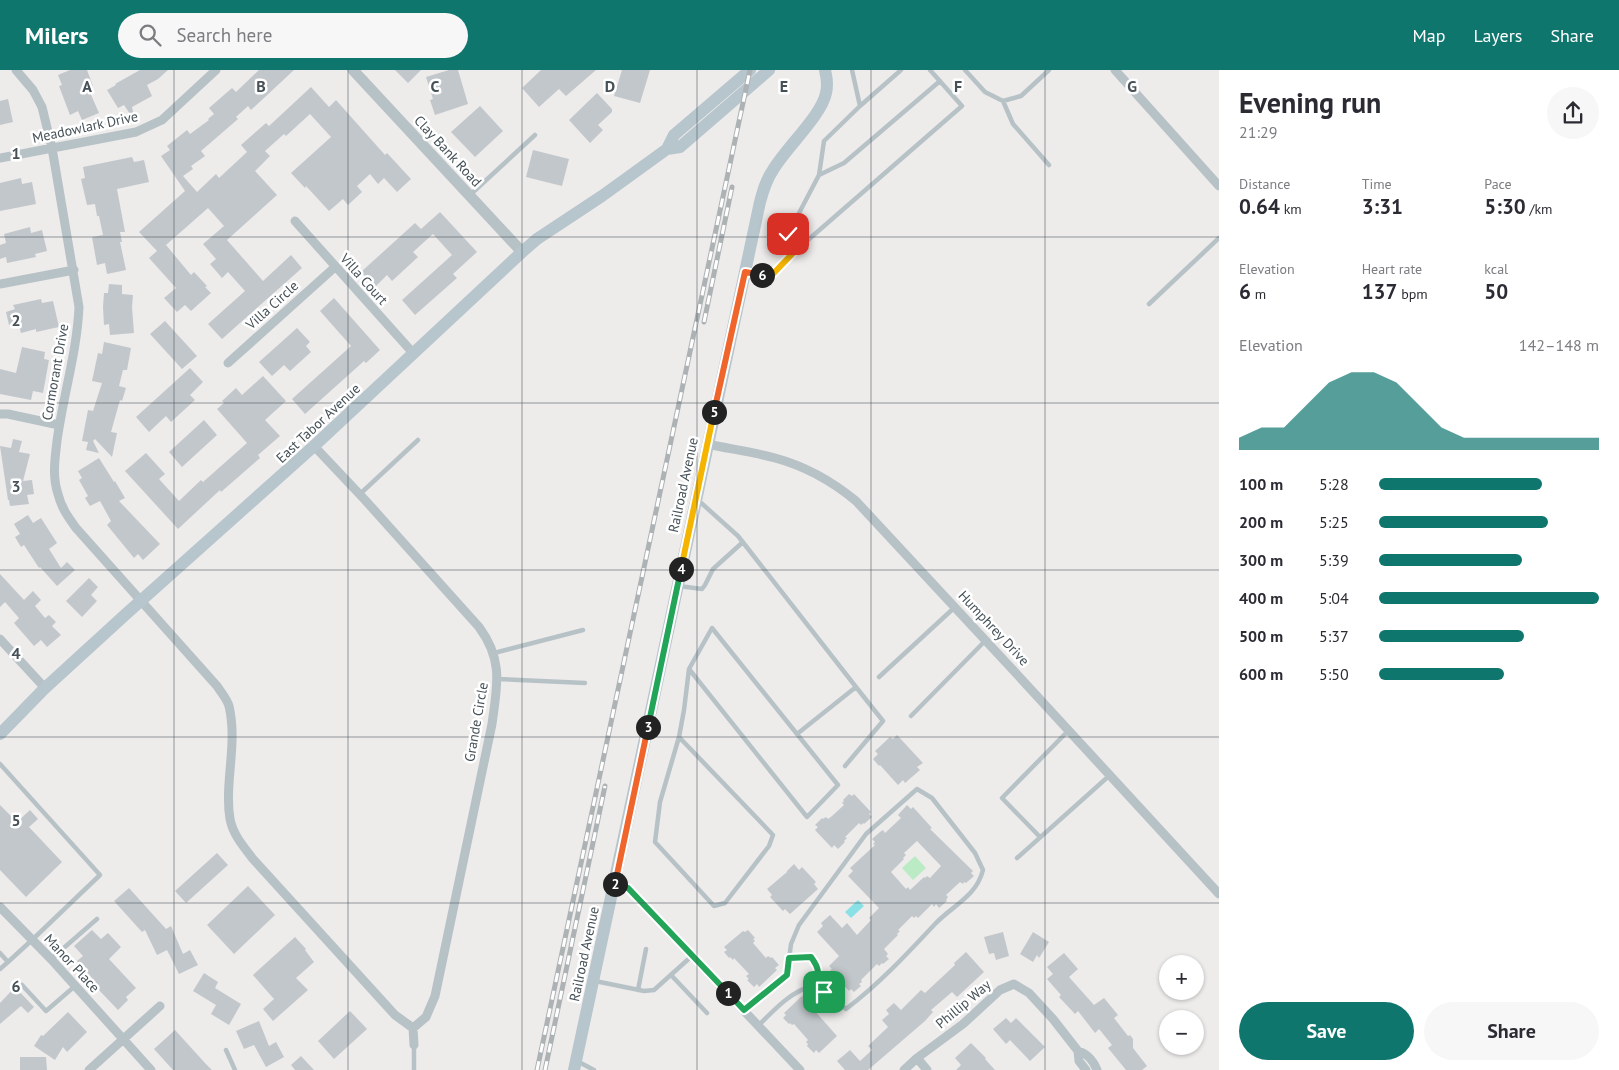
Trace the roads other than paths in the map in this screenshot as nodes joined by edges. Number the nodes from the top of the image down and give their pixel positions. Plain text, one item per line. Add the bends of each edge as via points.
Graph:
1 (16, 70) edge
2 (216, 70) edge
3 (352, 70) edge
4 (750, 70) edge
5 (768, 70) edge
6 (825, 70) edge
7 (852, 70) edge
8 (900, 70) edge
9 (930, 70) edge
10 (965, 70) edge
11 (1049, 70) edge
12 (1115, 70) edge
13 (940, 81) junction
14 (1003, 101) junction
15 (860, 106) junction
16 (535, 134) dead end
17 (52, 148) junction
18 (668, 149) junction
19 (0, 158) edge
20 (1049, 165) dead end
21 (819, 175) junction
22 (1219, 186) edge
23 (469, 195) junction
24 (295, 222) dead end
25 (1219, 238) edge
26 (522, 252) junction
27 (793, 253) junction
28 (335, 266) junction
29 (74, 270) junction
30 (745, 272) junction
31 (0, 284) edge
32 (1149, 304) dead end
33 (413, 353) junction
34 (228, 363) dead end
35 (0, 414) edge
36 (59, 425) junction
37 (418, 440) dead end
38 (707, 444) junction
39 (314, 446) junction
40 (360, 494) junction
41 (696, 498) junction
42 (743, 542) junction
43 (678, 586) junction
44 (142, 600) junction
45 (955, 607) junction
46 (583, 630) dead end
47 (0, 640) edge
48 (986, 640) junction
49 (494, 653) junction
50 (689, 669) junction
51 (880, 677) dead end
52 (498, 679) junction
53 (585, 683) dead end
54 (856, 687) junction
55 (46, 688) junction
56 (911, 716) dead end
57 (1069, 730) junction
58 (0, 734) edge
59 (797, 734) junction
60 (679, 737) junction
61 (0, 764) edge
62 (845, 766) dead end
63 (1110, 775) junction
64 (1040, 837) junction
65 (1017, 858) dead end
66 (614, 886) junction
67 (1219, 894) edge
68 (0, 907) edge
69 (97, 919) dead end
70 (32, 940) junction
71 (646, 949) dead end
72 (0, 953) edge
73 (693, 955) junction
74 (789, 958) junction
75 (50, 959) junction
76 (8, 962) junction
77 (0, 969) edge
78 (671, 975) junction
79 (594, 980) junction
80 (22, 985) dead end
81 (814, 985) junction
82 (75, 986) junction
83 (638, 990) junction
84 (160, 1006) dead end
85 (744, 1010) junction
86 (707, 1014) dead end
87 (758, 1026) junction
88 (413, 1028) junction
89 (124, 1039) junction
90 (414, 1045) joint
91 (226, 1050) dead end
92 (1078, 1052) junction
93 (917, 1058) junction
94 (575, 1065) edge
95 (89, 1070) edge
96 (151, 1070) edge
97 (235, 1070) edge
98 (414, 1070) edge
99 (594, 1070) edge
100 (800, 1070) edge
101 (904, 1070) edge
102 (927, 1070) edge
103 (1086, 1070) edge
104 (1097, 1070) edge

1 - 17 street, Cormorant Drive via 42,107
2 - 17 street, Meadowlark Drive via 167,116 151,126 115,137
3 - 23 street, Clay Bank Road
4 - 18 main road, East Tabor Avenue via 674,135
5 - 18 main road, East Tabor Avenue via 680,147
6 - 30 main road, Railroad Avenue via 828,82 820,107 766,182
7 - 15 lane
8 - 15 lane
9 - 13 lane
10 - 14 lane via 985,92
11 - 14 lane via 1021,96
12 - 22 street
13 - 21 lane via 844,163
13 - 27 lane via 962,106
14 - 20 lane via 1013,124
15 - 21 lane via 824,141
16 - 23 lane
17 - 19 street, Meadowlark Drive
17 - 29 street, Cormorant Drive
18 - 26 main road, East Tabor Avenue
21 - 27 lane via 788,234
23 - 26 street, Clay Bank Road
24 - 28 street, Villa Court
25 - 32 lane
26 - 33 main road, East Tabor Avenue
27 - 30 lane via 770,277
28 - 33 street, Villa Court
28 - 34 street, Villa Circle
29 - 31 street
29 - 36 street, Cormorant Drive via 78,329
30 - 38 main road, Railroad Avenue
33 - 39 main road, East Tabor Avenue
35 - 36 street
36 - 44 street, Cormorant Drive via 54,469 57,494 65,513
37 - 40 lane
38 - 41 main road, Railroad Avenue
38 - 45 street, Humphrey Drive via 776,458 836,485 856,501
39 - 40 street, Grande Circle
39 - 44 main road, East Tabor Avenue
40 - 49 street, Grande Circle via 479,627
41 - 42 lane
41 - 43 main road, Railroad Avenue
42 - 43 lane via 713,569 702,589
42 - 54 lane
43 - 66 main road, Railroad Avenue
44 - 55 main road, East Tabor Avenue
44 - 88 street via 217,686 228,704 232,731 230,820 237,837 253,860 395,1015
45 - 48 street, Humphrey Drive
45 - 51 lane
46 - 49 lane
47 - 55 street
48 - 56 lane
48 - 57 street, Humphrey Drive
49 - 52 street, Grande Circle
50 - 59 lane via 712,628
50 - 59 lane via 807,817 838,785
50 - 60 lane
52 - 53 lane
52 - 88 street, Grande Circle via 492,724 435,996 426,1018
54 - 59 lane
54 - 62 lane via 883,721
55 - 58 main road, East Tabor Avenue
57 - 63 street, Humphrey Drive
57 - 64 lane via 1002,798
60 - 60 lane via 773,835 769,846 725,904 714,906 655,842 660,802
61 - 70 lane via 100,875
63 - 64 lane
63 - 67 street, Humphrey Drive
64 - 65 lane
66 - 73 street via 628,888
66 - 79 main road, Railroad Avenue
68 - 70 street, Manor Place
69 - 75 lane
70 - 75 street, Manor Place
70 - 76 lane
71 - 83 lane
72 - 76 lane
73 - 78 lane
73 - 85 street
74 - 81 lane via 811,957 819,975
74 - 81 lane via 799,925 866,834 917,789 932,798 975,853 983,870 980,880 964,901 937,922 846,1009
74 - 85 lane via 787,975
75 - 82 street, Manor Place
76 - 77 lane
78 - 83 lane via 654,990
78 - 86 lane
79 - 83 lane
79 - 94 main road, Railroad Avenue
80 - 82 lane via 46,1012
81 - 87 lane via 800,989
82 - 89 street, Manor Place
84 - 89 street
85 - 87 street
87 - 100 street
88 - 90 street
89 - 95 street
89 - 96 street, Manor Place
90 - 98 lane
91 - 97 lane
92 - 93 street, Phillip Way via 1029,993 1014,984 1000,990 963,1024
92 - 103 street, Phillip Way via 1079,1061
92 - 104 street, Phillip Way via 1086,1054
93 - 101 street, Phillip Way
93 - 102 street
94 - 99 lane

